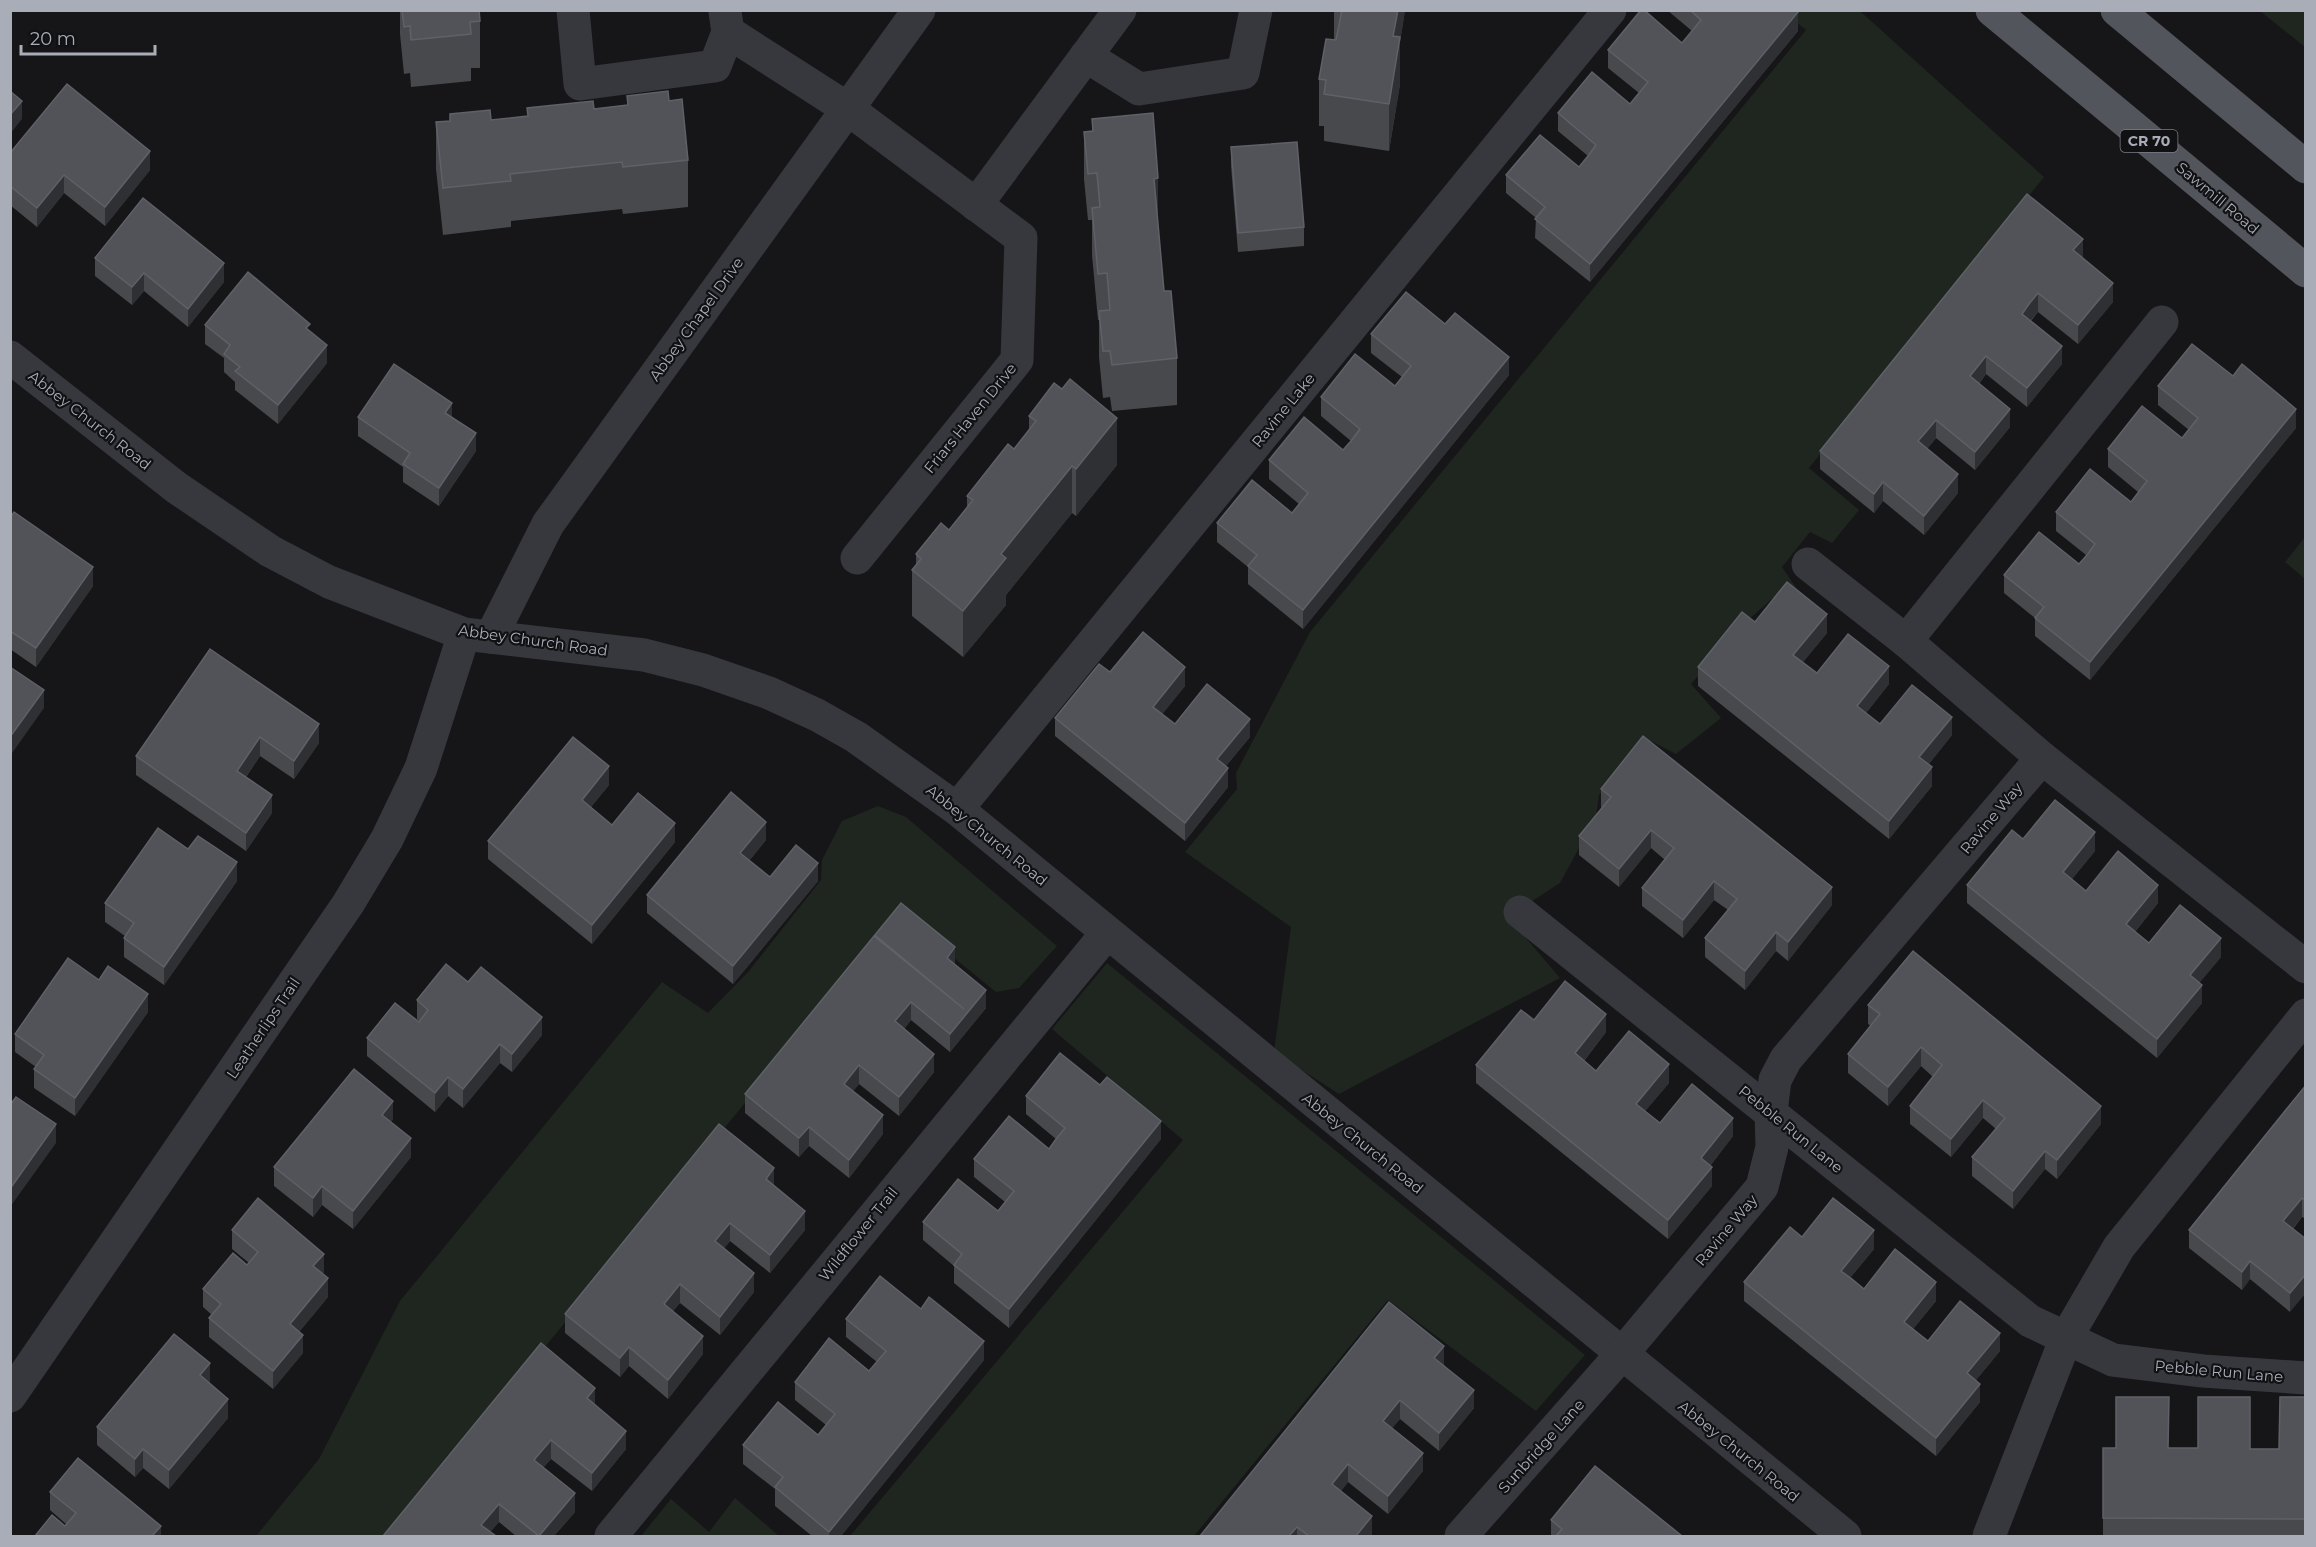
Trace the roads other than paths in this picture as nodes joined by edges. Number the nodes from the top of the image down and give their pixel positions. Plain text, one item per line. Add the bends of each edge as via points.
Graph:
1 (573, 10) edge
2 (919, 10) edge
3 (1120, 10) edge
4 (1256, 10) edge
5 (1610, 10) edge
6 (1992, 10) edge
7 (2117, 10) edge
8 (726, 21) edge
9 (1086, 57) junction
10 (848, 109) junction
11 (2306, 167) edge
12 (976, 205) junction
13 (2306, 271) edge
14 (2162, 322) dead end
15 (12, 363) edge
16 (856, 558) dead end
17 (1808, 564) dead end
18 (477, 636) junction
19 (1906, 641) junction
20 (2042, 758) junction
21 (957, 809) junction
22 (1520, 912) dead end
23 (1107, 933) junction
24 (2306, 967) edge
25 (2306, 1015) edge
26 (1771, 1112) junction
27 (2067, 1338) junction
28 (1621, 1355) junction
29 (2306, 1378) edge
30 (10, 1396) edge
31 (611, 1536) edge
32 (1461, 1536) edge
33 (1845, 1536) edge
34 (1989, 1536) edge

1 - 8 street via 580,84 715,66
2 - 10 street, Abbey Chapel Drive
3 - 9 street
4 - 9 street via 1243,73 1139,89
5 - 21 street, Ravine Lake
6 - 13 main road, Sawmill Road / CR 70
7 - 11 main road
8 - 10 street, Friars Haven Drive
9 - 12 street
10 - 12 street, Friars Haven Drive
10 - 18 street, Abbey Chapel Drive via 548,524
12 - 16 street, Friars Haven Drive via 1021,238 1017,360
14 - 19 street
15 - 18 street, Abbey Church Road via 177,488 270,551 329,582
17 - 19 street
18 - 21 street, Abbey Church Road via 645,655 769,693 856,737
18 - 30 street, Leatherlips Trail via 421,768 348,904
19 - 20 street
20 - 24 street
20 - 26 street, Ravine Way via 1786,1059 1775,1080
21 - 23 street, Abbey Church Road
22 - 26 street, Pebble Run Lane
23 - 28 street, Abbey Church Road
23 - 31 street, Wildflower Trail
25 - 27 street via 2120,1246
26 - 27 street, Pebble Run Lane via 2030,1321
26 - 28 street, Ravine Way via 1772,1147 1762,1187
27 - 29 street, Pebble Run Lane via 2113,1360
27 - 34 street
28 - 32 street, Sunbridge Lane
28 - 33 street, Abbey Church Road

